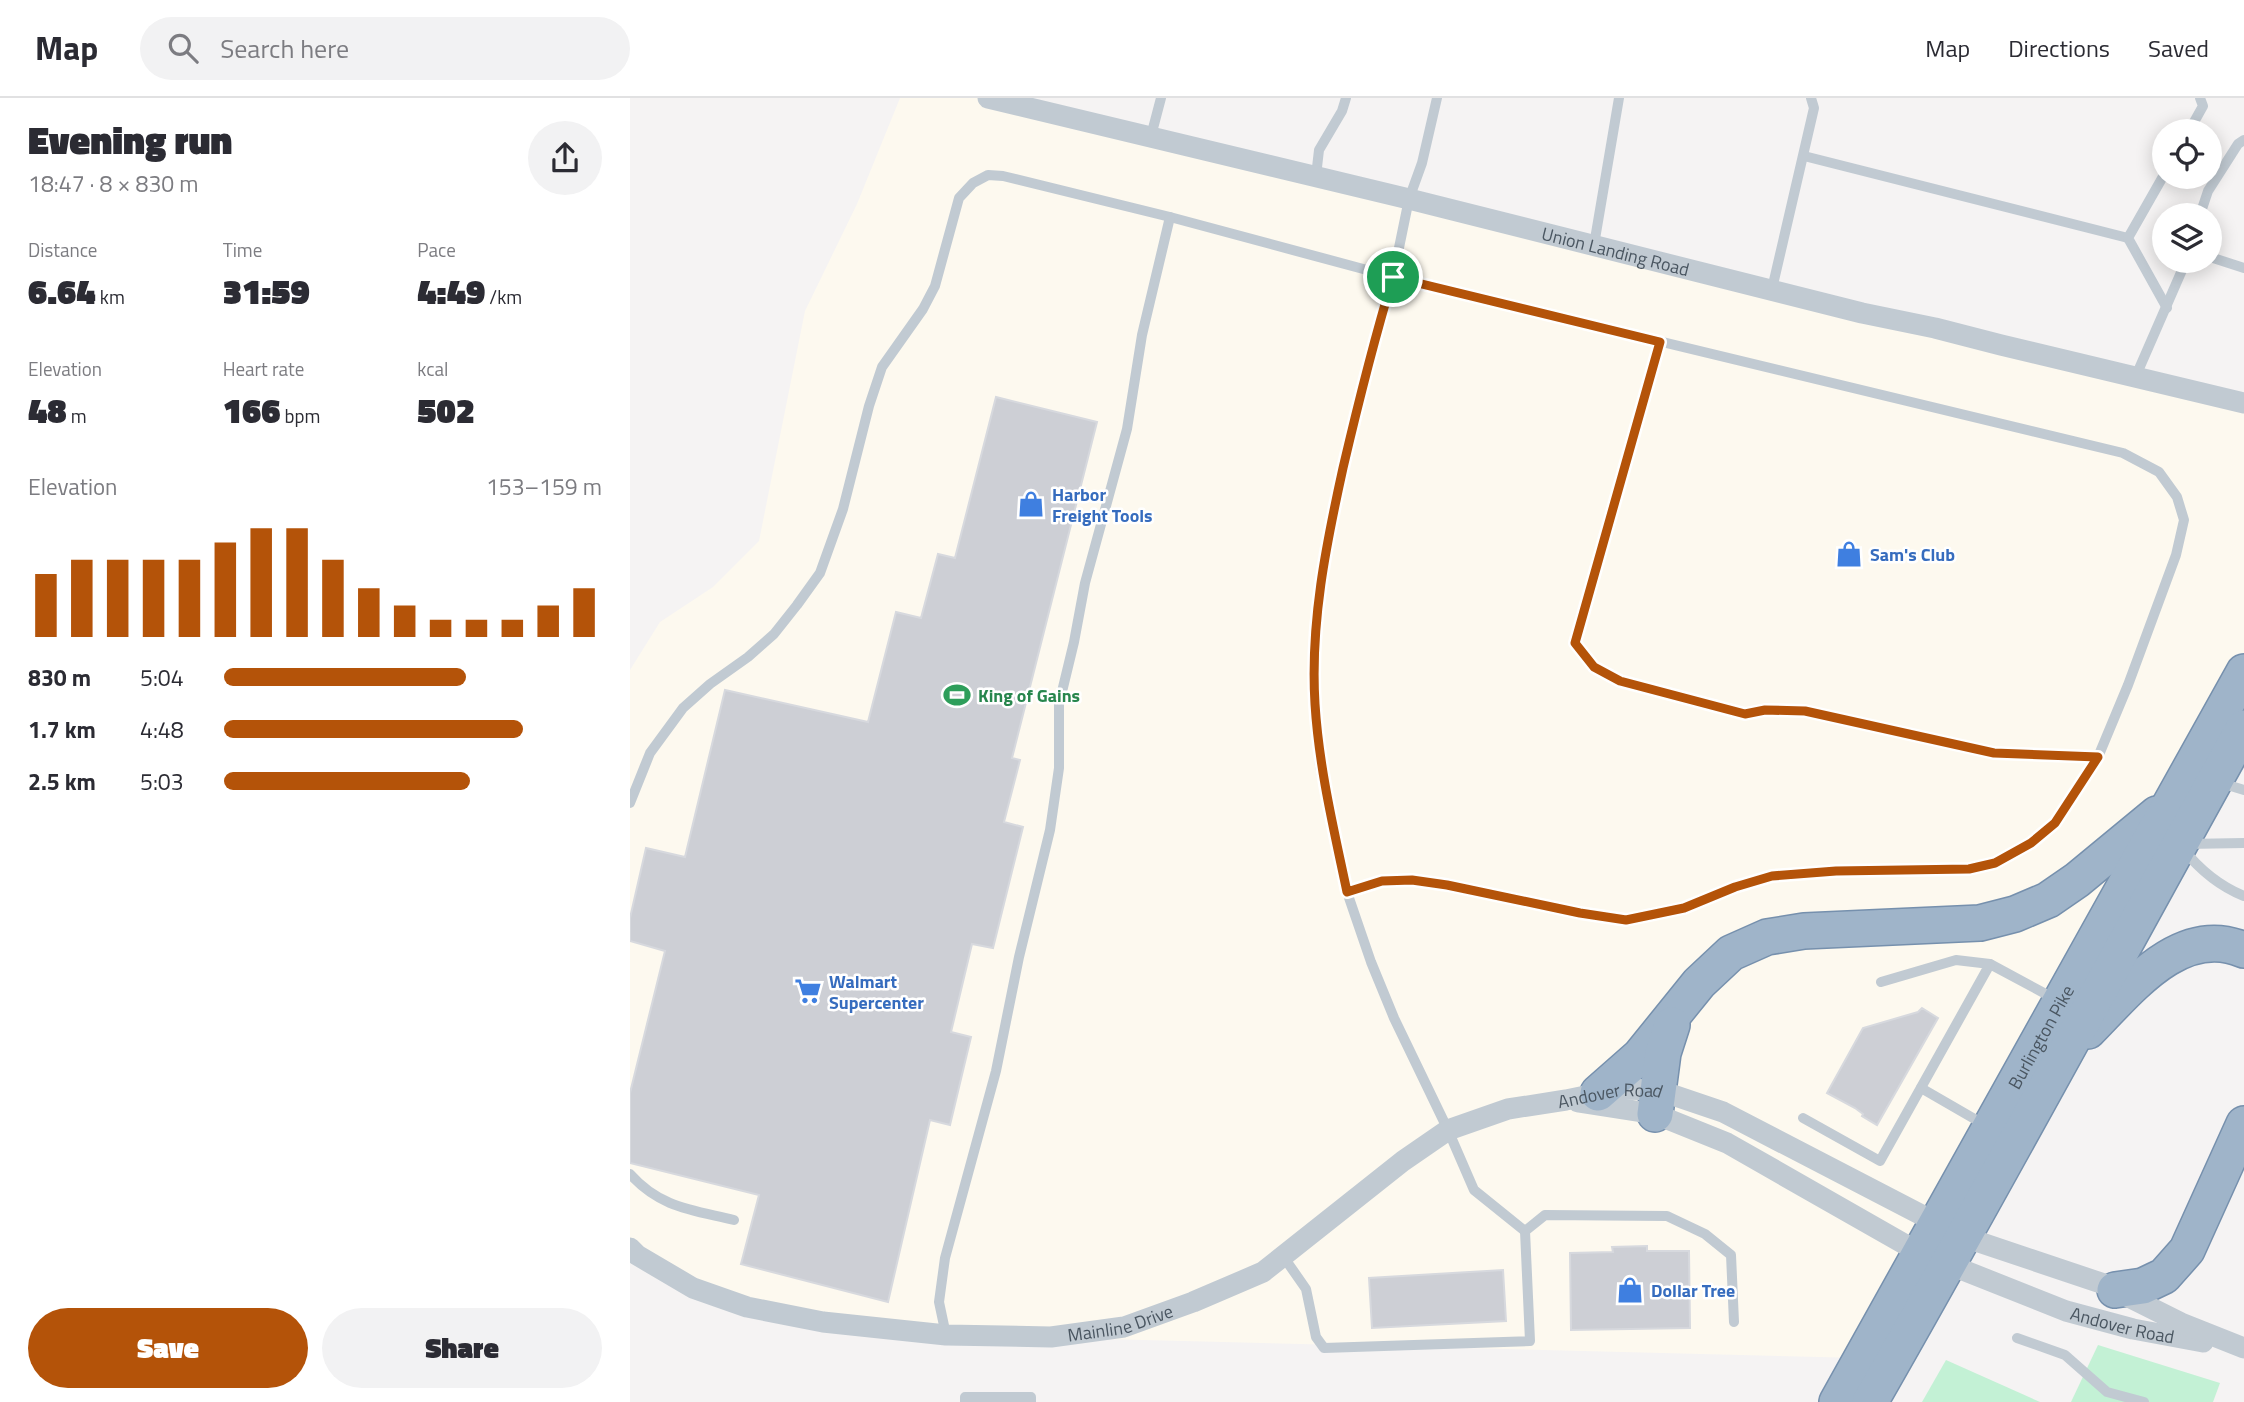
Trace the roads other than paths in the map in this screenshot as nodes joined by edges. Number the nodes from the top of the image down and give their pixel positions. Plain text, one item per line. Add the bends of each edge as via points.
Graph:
1 (988, 98) edge
2 (1161, 98) edge
3 (1346, 98) edge
4 (1437, 98) edge
5 (1619, 98) edge
6 (1811, 98) edge
7 (2200, 98) edge
8 (2196, 119) edge
9 (1151, 136) junction
10 (2244, 140) edge
11 (1804, 156) junction
12 (1316, 176) junction
13 (2156, 189) edge
14 (1409, 199) junction
15 (2204, 203) edge
16 (1170, 217) junction
17 (2128, 238) junction
18 (1594, 245) junction
19 (2222, 261) edge
20 (2244, 268) edge
21 (2181, 273) edge
22 (1393, 277) junction
23 (1772, 289) junction
24 (2167, 308) junction
25 (1660, 342) junction
26 (2135, 377) junction
27 (2244, 403) edge
28 (2244, 672) edge
29 (2244, 728) edge
30 (2098, 757) junction
31 (2229, 785) edge
32 (2172, 802) junction
33 (630, 803) edge
34 (2244, 843) edge
35 (2179, 844) junction
36 (1347, 892) junction
37 (2244, 896) edge
38 (2244, 950) edge
39 (1990, 964) junction
40 (1881, 982) dead end
41 (2060, 1001) junction
42 (1678, 1009) junction
43 (2061, 1058) junction
44 (1921, 1088) junction
45 (1582, 1097) junction
46 (1657, 1102) junction
47 (1803, 1118) dead end
48 (2244, 1125) edge
49 (1990, 1128) junction
50 (1448, 1130) junction
51 (630, 1174) edge
52 (734, 1220) dead end
53 (1525, 1231) junction
54 (1943, 1244) junction
55 (630, 1248) edge
56 (1283, 1256) junction
57 (2115, 1290) junction
58 (1734, 1322) dead end
59 (946, 1335) junction
60 (2017, 1338) dead end
61 (2244, 1349) edge
62 (965, 1402) edge
63 (1031, 1402) edge
64 (1837, 1402) edge
65 (1870, 1402) edge
66 (2144, 1402) edge

1 - 9 street, Union Landing Road
2 - 9 lane
3 - 12 lane via 1319,150
4 - 14 lane
5 - 18 lane
6 - 11 lane via 1814,108
7 - 8 lane via 2203,106
9 - 12 street, Union Landing Road
10 - 15 lane
11 - 17 lane
11 - 23 lane
12 - 14 street, Union Landing Road
13 - 17 lane
14 - 18 street, Union Landing Road
14 - 22 lane
16 - 22 lane
16 - 33 lane via 1003,176 989,175 973,183 959,198 935,286 882,367 843,509 820,573 774,634 683,708 650,753
16 - 59 lane via 1126,429 1059,704 1059,768 1049,830 996,1071 945,1258 939,1302
17 - 24 lane
18 - 23 street, Union Landing Road
19 - 20 lane
21 - 24 lane
22 - 25 lane
22 - 36 lane via 1327,538 1316,636 1320,766
23 - 26 street, Union Landing Road
24 - 26 lane
25 - 30 lane via 2123,453 2160,472 2177,497 2183,520 2176,555
25 - 30 lane via 1575,643 1594,667 1620,681 1745,714 1805,711 1994,753
26 - 27 street, Union Landing Road
28 - 32 highway, Burlington Pike
29 - 31 highway, Burlington Pike
30 - 36 lane via 2055,823 1995,863 1969,869 1772,876 1684,908 1626,920 1412,880 1382,881
31 - 35 highway, Burlington Pike
32 - 41 highway, Burlington Pike
32 - 42 highway via 2077,880 2048,900 2015,914 1980,923 1804,931 1767,937 1731,953
34 - 35 lane
35 - 37 lane via 2220,885
35 - 43 highway, Burlington Pike
36 - 50 lane via 1394,1018
38 - 43 highway via 2215,943 2179,951 2148,971
39 - 40 lane via 1956,960
39 - 41 lane
39 - 44 lane
41 - 49 highway, Burlington Pike
42 - 45 highway via 1640,1056
42 - 46 highway via 1664,1053
43 - 54 highway, Burlington Pike
44 - 47 lane via 1880,1161
44 - 49 lane
45 - 46 street, Andover Road via 1619,1089
45 - 46 street, Andover Road via 1616,1110
45 - 50 street, Mainline Drive via 1508,1109
46 - 54 street, Andover Road via 1727,1143
46 - 54 street, Andover Road via 1723,1112
48 - 57 highway via 2187,1250 2164,1276 2143,1286
49 - 54 highway, Burlington Pike
50 - 53 lane via 1474,1190
50 - 56 street, Mainline Drive
51 - 52 lane via 671,1205
53 - 56 lane via 1530,1341 1324,1348 1316,1337 1306,1289
53 - 58 lane via 1545,1215 1667,1216 1705,1234 1731,1255
54 - 57 street, Andover Road
54 - 61 street, Andover Road via 2066,1311 2133,1329
54 - 64 highway, Burlington Pike
54 - 65 highway, Burlington Pike
55 - 59 street, Mainline Drive via 693,1288 747,1307 823,1322
56 - 59 street, Mainline Drive via 1263,1272 1124,1327 1051,1338
57 - 61 street, Andover Road
60 - 66 lane via 2065,1355 2107,1392
62 - 63 lane via 965,1397 1031,1397

